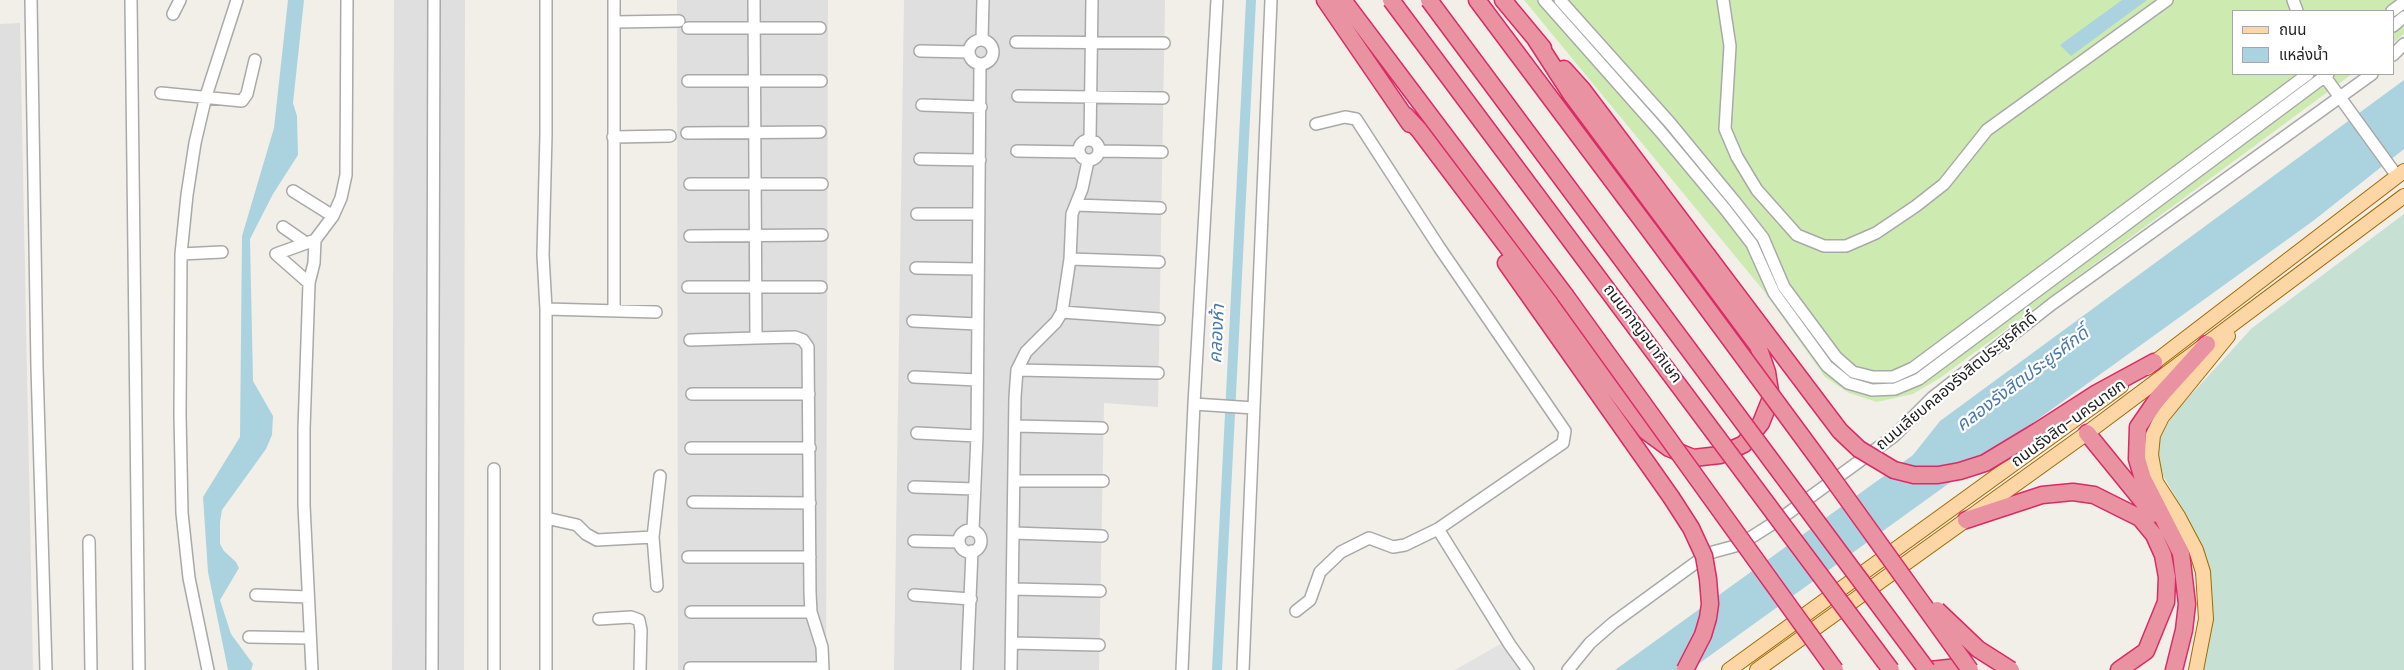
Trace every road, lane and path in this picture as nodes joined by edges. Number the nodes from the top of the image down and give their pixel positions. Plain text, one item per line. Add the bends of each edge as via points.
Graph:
1 (31, 0) edge
2 (131, 0) edge
3 (180, 0) edge
4 (237, 0) edge
5 (347, 0) edge
6 (434, 0) edge
7 (546, 0) edge
8 (614, 0) edge
9 (754, 0) edge
10 (983, 0) edge
11 (1092, 0) edge
12 (1218, 0) edge
13 (1270, 0) edge
14 (1325, 0) edge
15 (1343, 0) edge
16 (1391, 0) edge
17 (1430, 0) edge
18 (1477, 0) edge
19 (1502, 0) edge
20 (1544, 0) edge
21 (1560, 0) edge
22 (1723, 0) edge
23 (2167, 0) edge
24 (2404, 2) edge
25 (2393, 10) edge
26 (173, 14) dead end
27 (2404, 17) edge
28 (614, 22) junction
29 (2394, 25) edge
30 (820, 28) dead end
31 (754, 29) junction
32 (982, 40) junction
33 (1536, 40) junction
34 (1016, 42) dead end
35 (1091, 43) junction
36 (1164, 43) dead end
37 (2404, 44) edge
38 (1601, 45) junction
39 (920, 51) dead end
40 (969, 52) junction
41 (1592, 54) junction
42 (2394, 54) edge
43 (255, 60) dead end
44 (980, 64) junction
45 (2307, 75) edge
46 (2326, 75) edge
47 (2371, 75) edge
48 (688, 81) dead end
49 (754, 81) junction
50 (821, 81) dead end
51 (161, 92) dead end
52 (206, 96) junction
53 (1018, 96) dead end
54 (1091, 97) junction
55 (1163, 98) dead end
56 (2341, 98) junction
57 (922, 105) dead end
58 (981, 106) junction
59 (1405, 115) junction
60 (1316, 124) dead end
61 (754, 132) junction
62 (820, 132) dead end
63 (687, 133) dead end
64 (670, 136) dead end
65 (613, 137) junction
66 (1090, 140) junction
67 (1017, 150) dead end
68 (1100, 151) junction
69 (1079, 152) junction
70 (1162, 152) dead end
71 (920, 159) dead end
72 (980, 160) junction
73 (1088, 161) junction
74 (2397, 171) edge
75 (690, 184) dead end
76 (754, 184) junction
77 (822, 184) dead end
78 (293, 191) dead end
79 (2404, 196) edge
80 (1734, 202) junction
81 (1076, 205) junction
82 (1160, 208) dead end
83 (1725, 209) junction
84 (917, 214) dead end
85 (978, 214) junction
86 (333, 216) junction
87 (283, 227) dead end
88 (822, 235) dead end
89 (690, 236) dead end
90 (754, 236) junction
91 (310, 242) junction
92 (222, 252) dead end
93 (182, 254) junction
94 (1070, 260) junction
95 (1159, 262) dead end
96 (916, 268) dead end
97 (977, 269) junction
98 (309, 283) junction
99 (688, 287) dead end
100 (755, 287) junction
101 (821, 287) dead end
102 (546, 309) junction
103 (614, 310) junction
104 (656, 312) dead end
105 (1062, 312) junction
106 (2246, 315) junction
107 (1159, 319) dead end
108 (913, 321) dead end
109 (977, 324) junction
110 (756, 338) junction
111 (690, 340) dead end
112 (2207, 344) junction
113 (2154, 362) junction
114 (1017, 370) junction
115 (1158, 374) dead end
116 (914, 377) dead end
117 (977, 380) junction
118 (692, 394) dead end
119 (809, 394) junction
120 (1197, 404) junction
121 (1250, 407) junction
122 (1015, 426) junction
123 (1102, 428) dead end
124 (2059, 432) junction
125 (917, 433) dead end
126 (2087, 433) junction
127 (977, 436) junction
128 (691, 448) dead end
129 (810, 448) junction
130 (494, 469) dead end
131 (660, 476) dead end
132 (1014, 480) junction
133 (1103, 481) dead end
134 (914, 487) dead end
135 (975, 489) junction
136 (693, 502) dead end
137 (810, 503) junction
138 (546, 518) junction
139 (1966, 520) junction
140 (1438, 529) junction
141 (973, 530) junction
142 (1013, 534) junction
143 (1102, 536) dead end
144 (653, 537) junction
145 (89, 541) dead end
146 (914, 541) dead end
147 (960, 542) junction
148 (2178, 545) junction
149 (972, 551) junction
150 (1888, 554) junction
151 (688, 557) dead end
152 (810, 557) junction
153 (656, 586) dead end
154 (1013, 589) junction
155 (1100, 591) dead end
156 (256, 595) dead end
157 (914, 595) dead end
158 (308, 597) junction
159 (971, 599) junction
160 (1788, 607) junction
161 (1296, 611) dead end
162 (691, 612) dead end
163 (811, 612) junction
164 (599, 619) dead end
165 (249, 637) dead end
166 (310, 638) junction
167 (1012, 643) junction
168 (1099, 645) dead end
169 (690, 668) dead end
170 (823, 669) edge
171 (46, 670) edge
172 (91, 670) edge
173 (139, 670) edge
174 (208, 670) edge
175 (312, 670) edge
176 (432, 670) edge
177 (494, 670) edge
178 (546, 670) edge
179 (640, 670) edge
180 (967, 670) edge
181 (1011, 670) edge
182 (1182, 670) edge
183 (1243, 670) edge
184 (1528, 670) edge
185 (1568, 670) edge
186 (1685, 670) edge
187 (1729, 670) edge
188 (1756, 670) edge
189 (1824, 670) edge
190 (1835, 670) edge
191 (1891, 670) edge
192 (1928, 670) edge
193 (1966, 670) edge
194 (1970, 670) edge
195 (2011, 670) edge
196 (2119, 670) edge
197 (2174, 670) edge
198 (2196, 670) edge

1 - 171 street
2 - 173 street
3 - 26 street
4 - 52 street
5 - 86 street via 346,175
6 - 176 street
7 - 102 street via 543,255
8 - 28 street
9 - 31 street
10 - 32 street
11 - 35 street
12 - 120 street
13 - 121 street
14 - 59 highway
15 - 160 highway, bridge via 1565,295
16 - 191 highway, ถนนกาญจนาภิเษก, bridge
17 - 192 highway, ถนนกาญจนาภิเษก, bridge
18 - 150 highway, bridge
19 - 33 highway
20 - 41 street
21 - 38 street
22 - 23 street via 1730,46 1725,129 1737,157 1757,190 1797,234 1824,246 1846,246 1876,233 1930,195 1944,184 1987,130
24 - 25 street
27 - 29 street
28 - 31 street
28 - 65 street
30 - 31 street
31 - 49 street
32 - 40 street via 972,44
32 - 44 street via 989,44 993,54 990,60
33 - 59 highway via 1571,94 1758,346 1771,398 1761,423 1744,444 1720,455 1693,458 1669,448 1646,431
33 - 113 highway, bridge via 1582,88 1840,431 1859,449 1894,470 1914,475 1953,472 1985,463 2097,393
34 - 35 street
35 - 36 street
35 - 54 street
37 - 42 street
38 - 41 street
38 - 80 street
39 - 40 street
40 - 44 street via 973,61
41 - 83 street
43 - 52 street via 247,94 242,101
44 - 58 street
45 - 80 street via 1913,368 1893,377 1853,372 1836,357 1784,287 1763,238
46 - 56 street
46 - 83 street via 1919,378 1895,389 1872,390 1848,383 1827,366 1774,293 1752,244
47 - 56 street, ถนนเลียบคลองรังสิตประยูรศักดิ์
48 - 49 street
49 - 50 street
49 - 61 street
51 - 52 street
52 - 93 street via 187,195
53 - 54 street
54 - 55 street
54 - 66 street
56 - 74 street
56 - 185 street, ถนนเลียบคลองรังสิตประยูรศักดิ์ via 2052,304 1933,397 1894,436 1780,519 1739,546 1713,552 1698,561 1613,623 1590,643
57 - 58 street
58 - 72 street
59 - 186 highway, bridge via 1433,160 1691,528 1704,556 1710,604 1702,635
60 - 140 street via 1346,117 1356,119 1565,431 1563,443
61 - 62 street
61 - 63 street
61 - 76 street
64 - 65 street
65 - 103 street
66 - 68 street via 1097,143
66 - 69 street via 1082,143
67 - 69 street
68 - 70 street
68 - 73 street via 1096,158
69 - 73 street
71 - 72 street
72 - 85 street
73 - 81 street
74 - 113 main road, ถนนรังสิต-นครนายก
75 - 76 street
76 - 77 street
76 - 90 street
78 - 86 street
79 - 106 main road, ถนนรังสิต-นครนายก
80 - 83 street
81 - 82 street
81 - 94 street via 1070,222
84 - 85 street
85 - 97 street
86 - 91 street
87 - 91 street
88 - 90 street
89 - 90 street
90 - 100 street
91 - 98 street via 314,263
91 - 98 street via 276,254
92 - 93 street
93 - 174 street via 182,512 189,578
94 - 95 street
94 - 105 street
96 - 97 street
97 - 109 street
98 - 158 street via 304,428
99 - 100 street
100 - 101 street
100 - 110 street
102 - 103 street
102 - 138 street
103 - 104 street
105 - 107 street
105 - 114 street via 1026,352
106 - 112 main road, ถนนรังสิต-นครนายก
106 - 198 main road via 2176,397 2153,435 2151,455 2156,482 2196,550 2203,572 2206,618
108 - 109 street
109 - 117 street
110 - 111 street
110 - 119 street via 795,337 807,343
112 - 126 main road, ถนนรังสิต-นครนายก
112 - 148 highway via 2158,398 2138,427 2136,459
113 - 124 main road, ถนนรังสิต-นครนายก
114 - 115 street
114 - 122 street
116 - 117 street
117 - 127 street
118 - 119 street
119 - 129 street
120 - 121 street
120 - 182 street
121 - 183 street
122 - 123 street
122 - 132 street
124 - 126 main road
124 - 187 main road, ถนนรังสิต-นครนายก
125 - 127 street
126 - 139 main road, ถนนรังสิต-นครนายก
126 - 148 highway
127 - 135 street
128 - 129 street
129 - 137 street
130 - 177 street
131 - 144 street
132 - 133 street
132 - 142 street
134 - 135 street
135 - 141 street
136 - 137 street
137 - 152 street
138 - 144 street via 577,525 597,540
138 - 178 street
139 - 188 main road, ถนนรังสิต-นครนายก
139 - 196 highway via 2042,495 2073,492 2094,495 2140,518 2154,535 2163,555 2167,577 2166,602 2154,636 2142,655
140 - 161 street via 1405,545 1393,547 1369,538 1340,552 1320,572 1310,600
140 - 184 street
141 - 147 street via 962,533
141 - 149 street via 981,542
142 - 143 street
142 - 154 street
144 - 153 street
145 - 172 street
146 - 147 street
147 - 149 street via 962,548
148 - 197 highway via 2187,604
149 - 159 street
150 - 194 highway, bridge
150 - 195 highway, bridge via 1940,614 1978,649
151 - 152 street
152 - 163 street
154 - 155 street
154 - 167 street
156 - 158 street
157 - 159 street
158 - 166 street
159 - 180 street
160 - 189 highway, bridge
160 - 190 highway, bridge
162 - 163 street
163 - 170 street via 822,647
164 - 179 street via 631,617 639,620
165 - 166 street
166 - 175 street
167 - 168 street
167 - 181 street
169 - 170 street
192 - 193 highway via 1958,667

